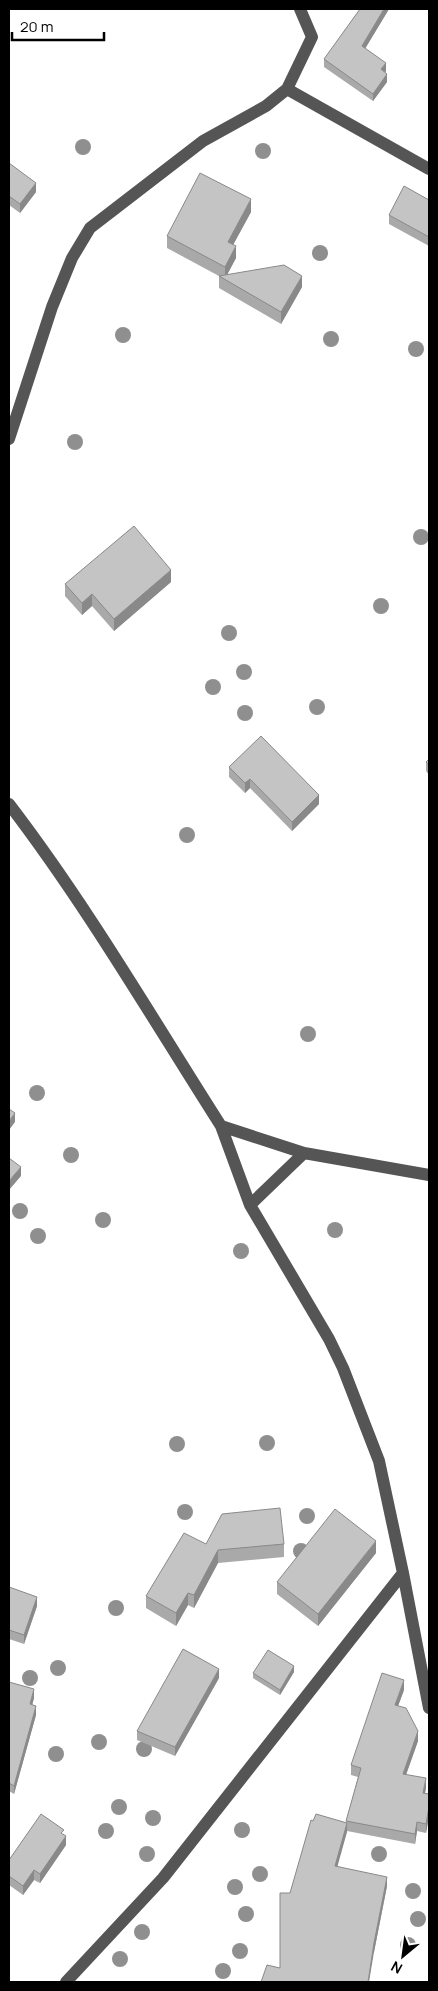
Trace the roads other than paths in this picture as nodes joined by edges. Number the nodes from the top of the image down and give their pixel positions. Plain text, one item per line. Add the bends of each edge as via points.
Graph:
1 (300, 9) edge
2 (287, 90) junction
3 (429, 169) edge
4 (9, 439) edge
5 (9, 804) edge
6 (221, 1126) junction
7 (304, 1153) junction
8 (429, 1175) edge
9 (250, 1204) junction
10 (403, 1572) junction
11 (429, 1708) edge
12 (66, 1982) edge

1 - 2 street via 312,36
2 - 3 street
2 - 4 street via 266,106 203,142 90,228 72,258 52,307
5 - 6 street via 92,924
6 - 7 street
6 - 9 street
7 - 8 street
7 - 9 street
9 - 10 street via 343,1368 379,1461
10 - 11 street
10 - 12 street via 163,1878

